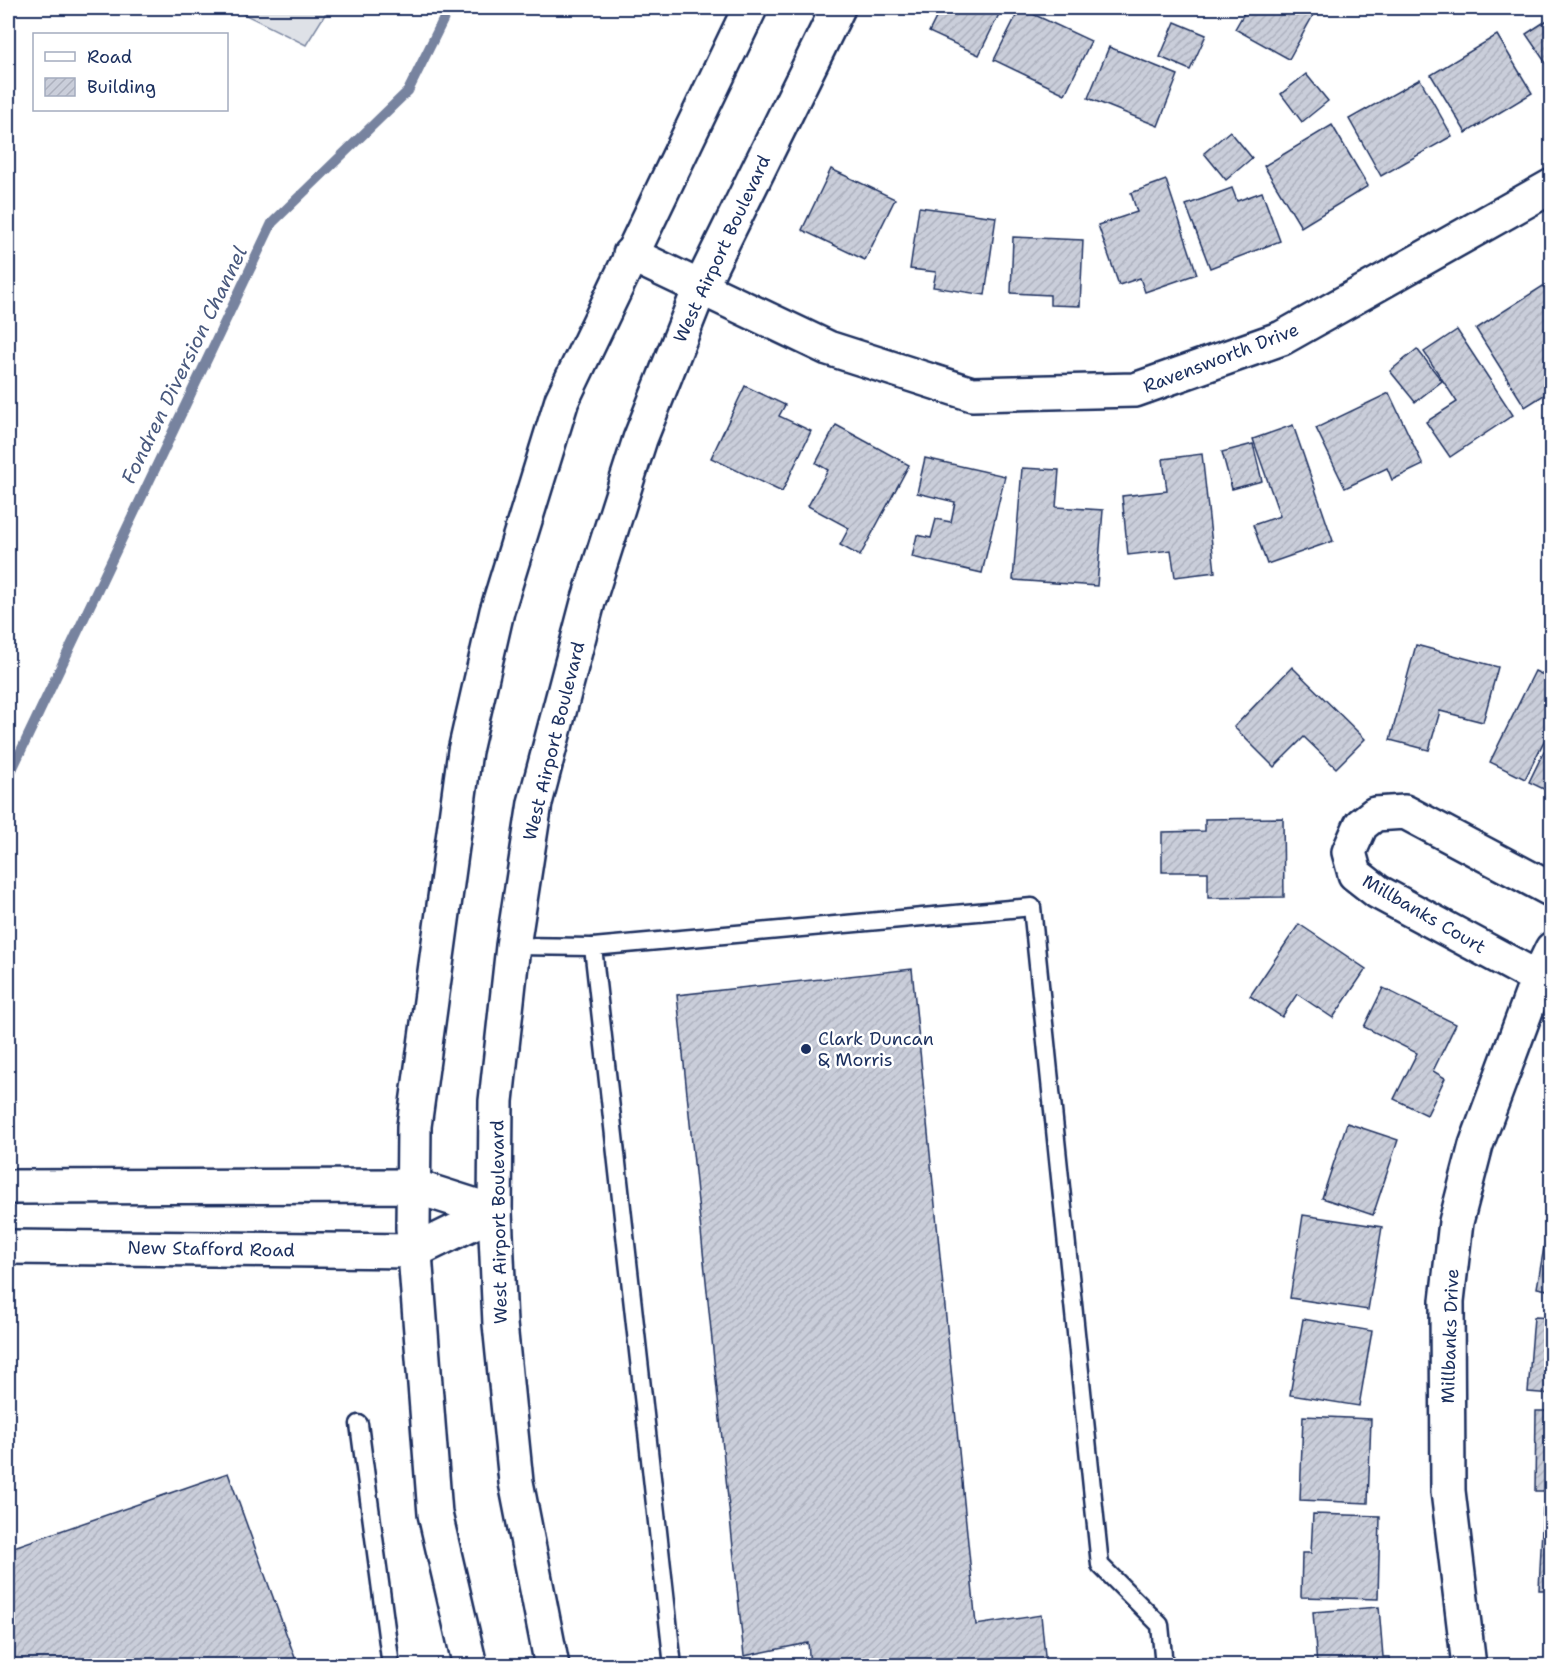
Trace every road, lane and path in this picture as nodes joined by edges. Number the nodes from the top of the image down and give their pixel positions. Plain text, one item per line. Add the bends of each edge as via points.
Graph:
1 (750, 8) edge
2 (838, 8) edge
3 (1551, 186) edge
4 (630, 254) junction
5 (700, 288) junction
6 (1551, 890) edge
7 (513, 946) junction
8 (593, 947) junction
9 (1545, 964) edge
10 (413, 1186) junction
11 (8, 1187) edge
12 (495, 1212) junction
13 (8, 1246) edge
14 (415, 1251) junction
15 (359, 1424) dead end
16 (391, 1665) edge
17 (470, 1665) edge
18 (552, 1665) edge
19 (673, 1665) edge
20 (1164, 1665) edge
21 (1469, 1665) edge

1 - 4 main road
2 - 5 main road, West Airport Boulevard
3 - 5 main road, Ravensworth Drive via 1282,338 1135,390 972,394 828,348
4 - 5 main road, Ravensworth Drive
4 - 10 main road via 562,400 497,611 465,751 446,878 414,1125
5 - 7 main road, West Airport Boulevard via 640,439 588,602 535,803
6 - 9 main road, Millbanks Court via 1405,812 1375,814 1361,825 1349,852 1355,874 1378,892
7 - 8 lane
7 - 12 main road, West Airport Boulevard via 496,1101
8 - 19 lane
8 - 20 lane via 1032,907 1100,1565 1160,1625
9 - 21 main road, Millbanks Drive via 1476,1145 1456,1222 1448,1301 1448,1491
10 - 11 main road
10 - 12 main road
10 - 14 main road
12 - 14 main road
12 - 18 main road, West Airport Boulevard via 500,1324 516,1482
13 - 14 main road, New Stafford Road
14 - 17 main road via 435,1514
15 - 16 lane

